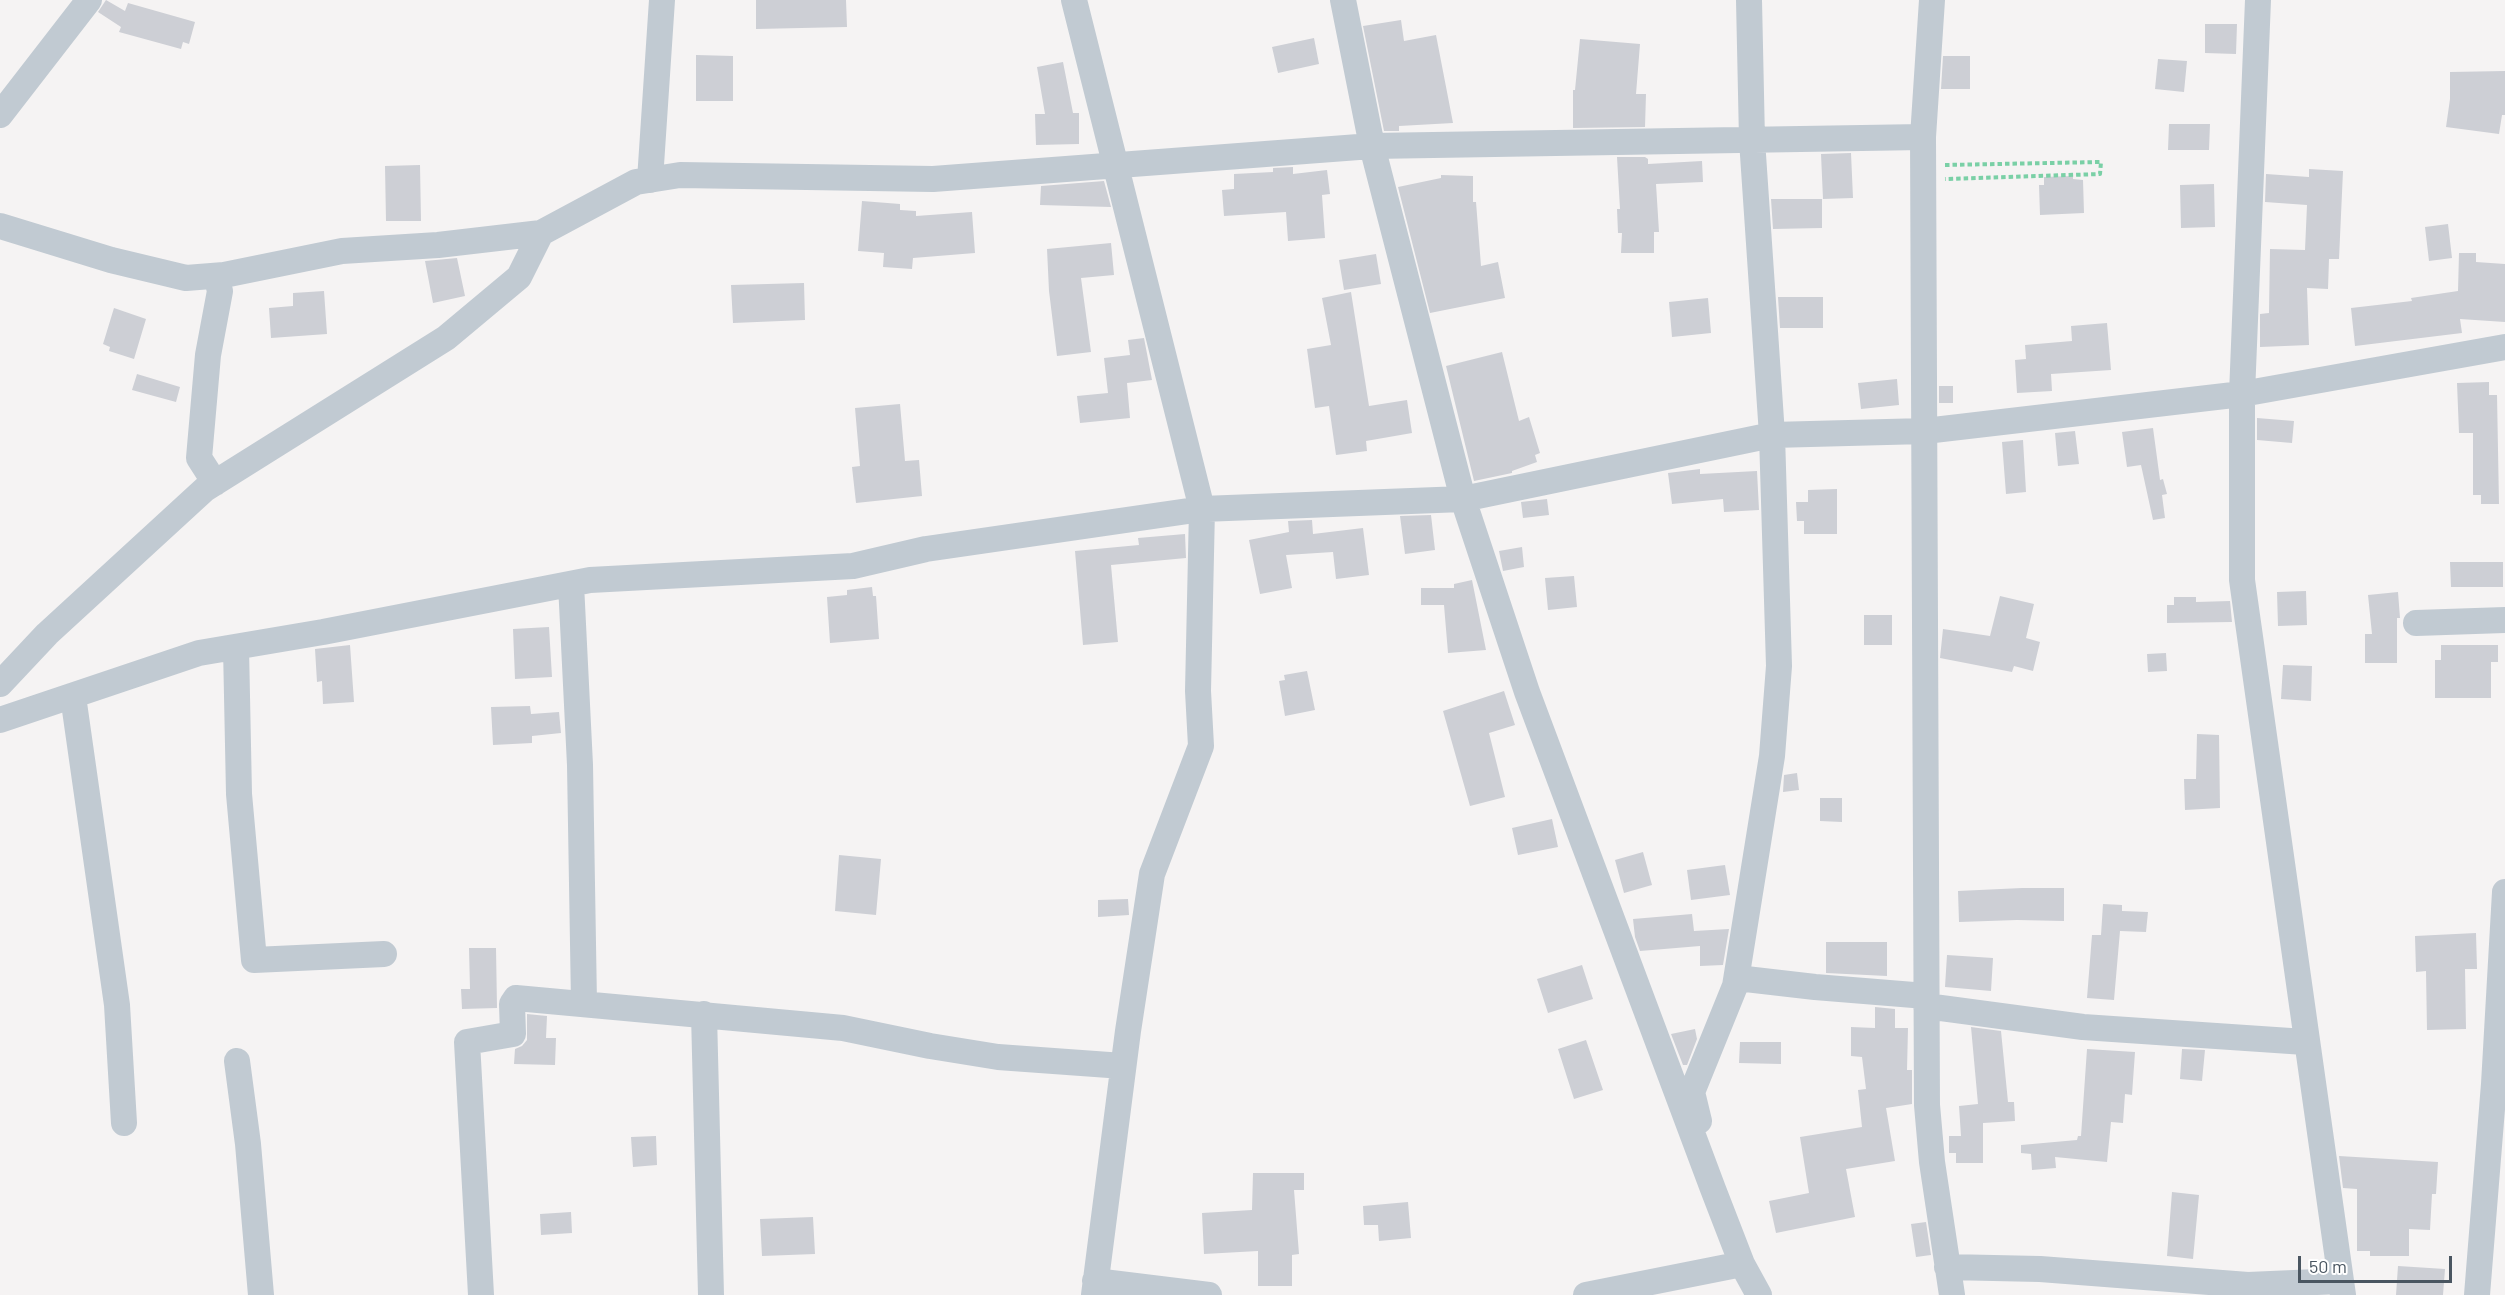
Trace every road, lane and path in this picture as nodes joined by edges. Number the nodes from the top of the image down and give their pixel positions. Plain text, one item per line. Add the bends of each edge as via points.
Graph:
1 (89, 0) edge
2 (662, 0) edge
3 (1074, 0) edge
4 (1343, 0) edge
5 (1749, 0) edge
6 (1932, 0) edge
7 (2258, 0) edge
8 (0, 115) edge
9 (1923, 137) junction
10 (1752, 140) junction
11 (1372, 146) junction
12 (1114, 166) junction
13 (1924, 173) junction
14 (650, 180) junction
15 (0, 226) edge
16 (541, 233) junction
17 (216, 276) junction
18 (2505, 347) edge
19 (2242, 394) junction
20 (1925, 431) junction
21 (1772, 435) junction
22 (215, 483) junction
23 (1462, 499) junction
24 (1202, 509) junction
25 (571, 584) junction
26 (2505, 620) edge
27 (2416, 622) dead end
28 (236, 647) junction
29 (0, 684) edge
30 (73, 696) junction
31 (0, 720) edge
32 (2505, 892) edge
33 (2504, 940) edge
34 (384, 954) dead end
35 (1737, 978) junction
36 (1926, 1001) junction
37 (584, 1003) junction
38 (704, 1014) junction
39 (2305, 1042) junction
40 (237, 1061) dead end
41 (1124, 1066) junction
42 (124, 1123) dead end
43 (1713, 1189) junction
44 (1742, 1264) junction
45 (1947, 1267) junction
46 (1095, 1288) edge
47 (2342, 1288) edge
48 (261, 1295) edge
49 (481, 1295) edge
50 (711, 1295) edge
51 (1209, 1295) edge
52 (1586, 1295) edge
53 (1591, 1295) edge
54 (1759, 1295) edge
55 (1952, 1295) edge
56 (2477, 1295) edge

1 - 8 street
2 - 14 street
3 - 12 street
4 - 11 street
5 - 10 street
6 - 9 street
7 - 19 street
9 - 10 street
9 - 13 street
10 - 11 street
10 - 21 street
11 - 12 street
11 - 23 street
12 - 14 street via 933,179 680,175
12 - 24 street
13 - 13 path via 2101,162 2100,174
13 - 20 street
14 - 16 street via 636,182
15 - 17 street via 186,279
16 - 17 street via 342,251
16 - 22 street via 519,277 446,338
17 - 22 street via 220,291 208,356 199,458
18 - 19 street
19 - 20 street
19 - 39 street via 2242,580
20 - 21 street
20 - 36 street
21 - 23 street
21 - 35 street via 1779,666 1772,756
22 - 29 street via 47,634
23 - 24 street
23 - 43 street via 1527,692
24 - 25 street via 927,549 853,566
24 - 41 street via 1198,692 1201,746 1152,874
25 - 28 street
25 - 37 street via 580,765
26 - 27 street
28 - 30 street via 199,653
28 - 34 street via 239,794 254,960
30 - 31 street
30 - 42 street via 117,1005
32 - 33 street
33 - 56 street
35 - 36 street
35 - 43 street via 1692,1092
36 - 39 street via 2083,1028
36 - 45 street via 1926,1105
37 - 38 street
37 - 49 street via 516,998 512,1004 513,1034 467,1042
38 - 41 street via 843,1028 998,1057
38 - 50 street
39 - 47 street
40 - 48 street
41 - 46 street
43 - 44 street
44 - 53 street
44 - 54 street
45 - 47 street
45 - 55 street
46 - 51 street
52 - 53 street

